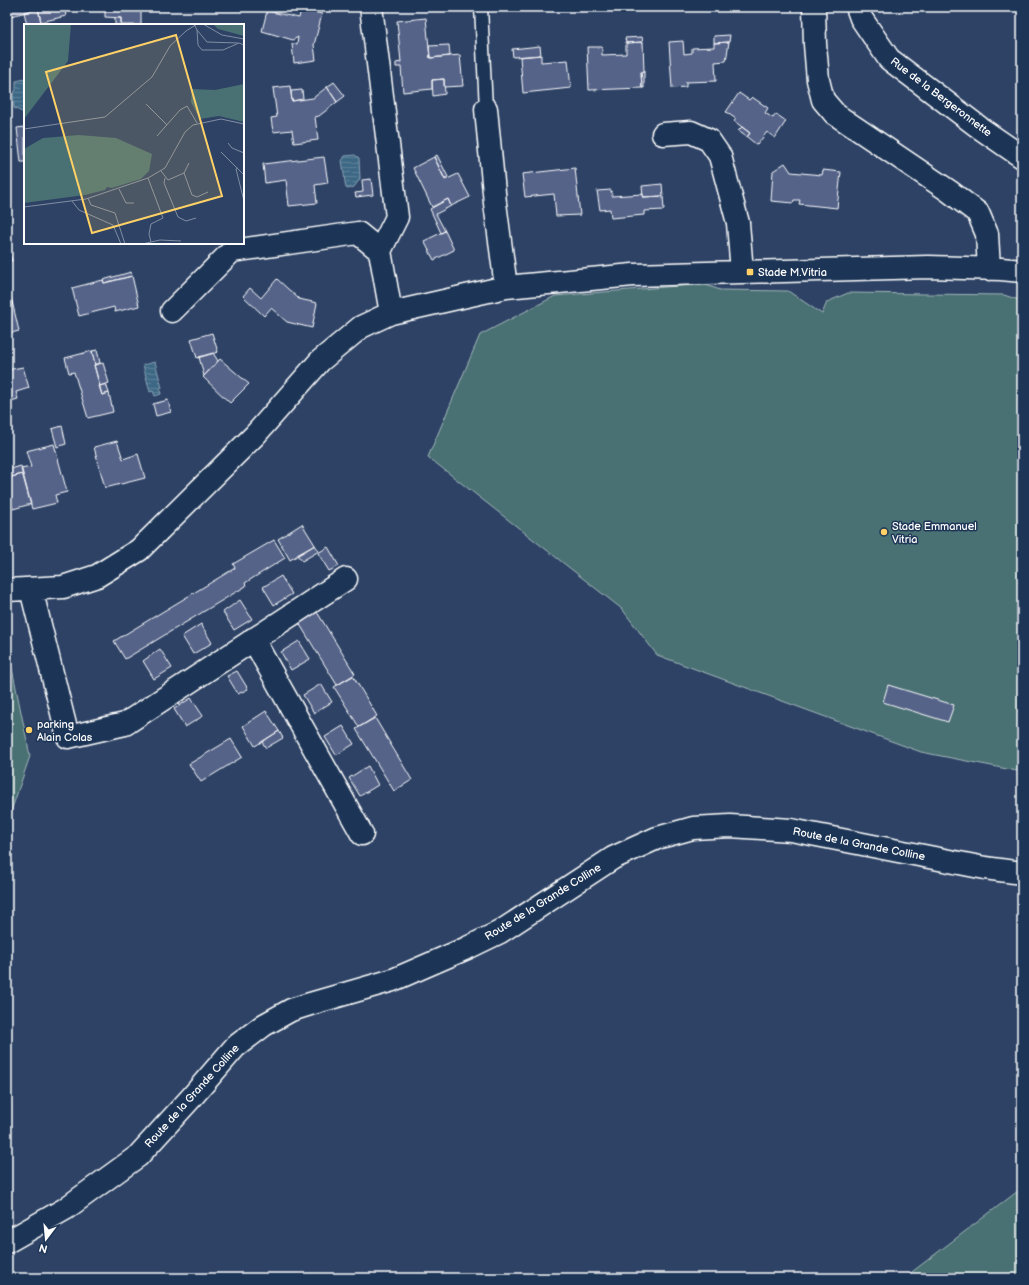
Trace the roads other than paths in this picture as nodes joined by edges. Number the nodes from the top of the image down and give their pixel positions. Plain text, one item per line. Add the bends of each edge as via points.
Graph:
1 (371, 7) edge
2 (482, 7) edge
3 (814, 7) edge
4 (857, 7) edge
5 (486, 109) joint
6 (663, 134) dead end
7 (1022, 157) edge
8 (232, 247) edge
9 (380, 251) junction
10 (989, 269) junction
11 (1022, 271) edge
12 (742, 272) junction
13 (506, 287) junction
14 (172, 311) dead end
15 (391, 313) junction
16 (346, 579) dead end
17 (31, 589) junction
18 (7, 590) edge
19 (253, 639) junction
20 (362, 834) dead end
21 (1022, 873) edge
22 (7, 1242) edge

1 - 9 street via 397,217
2 - 5 lane
3 - 10 street via 814,44 822,100 835,114 978,213 987,234
4 - 7 street, Rue de la Bergeronnette via 889,59
5 - 13 street
6 - 12 street via 691,132 709,140 720,156 738,223
8 - 9 street via 358,233
8 - 14 street
9 - 15 street
10 - 11 street
10 - 12 street via 928,267
12 - 13 street via 633,275
13 - 15 street
15 - 17 street via 361,327 320,361 255,435 139,550 97,576 63,587
16 - 19 street
17 - 18 street
17 - 19 street via 68,737 124,724
19 - 20 street
21 - 22 street, Route de la Grande Colline via 790,830 730,826 693,828 656,838 613,858 500,932 467,948 393,980 292,1010 264,1025 235,1047 138,1156 65,1209

